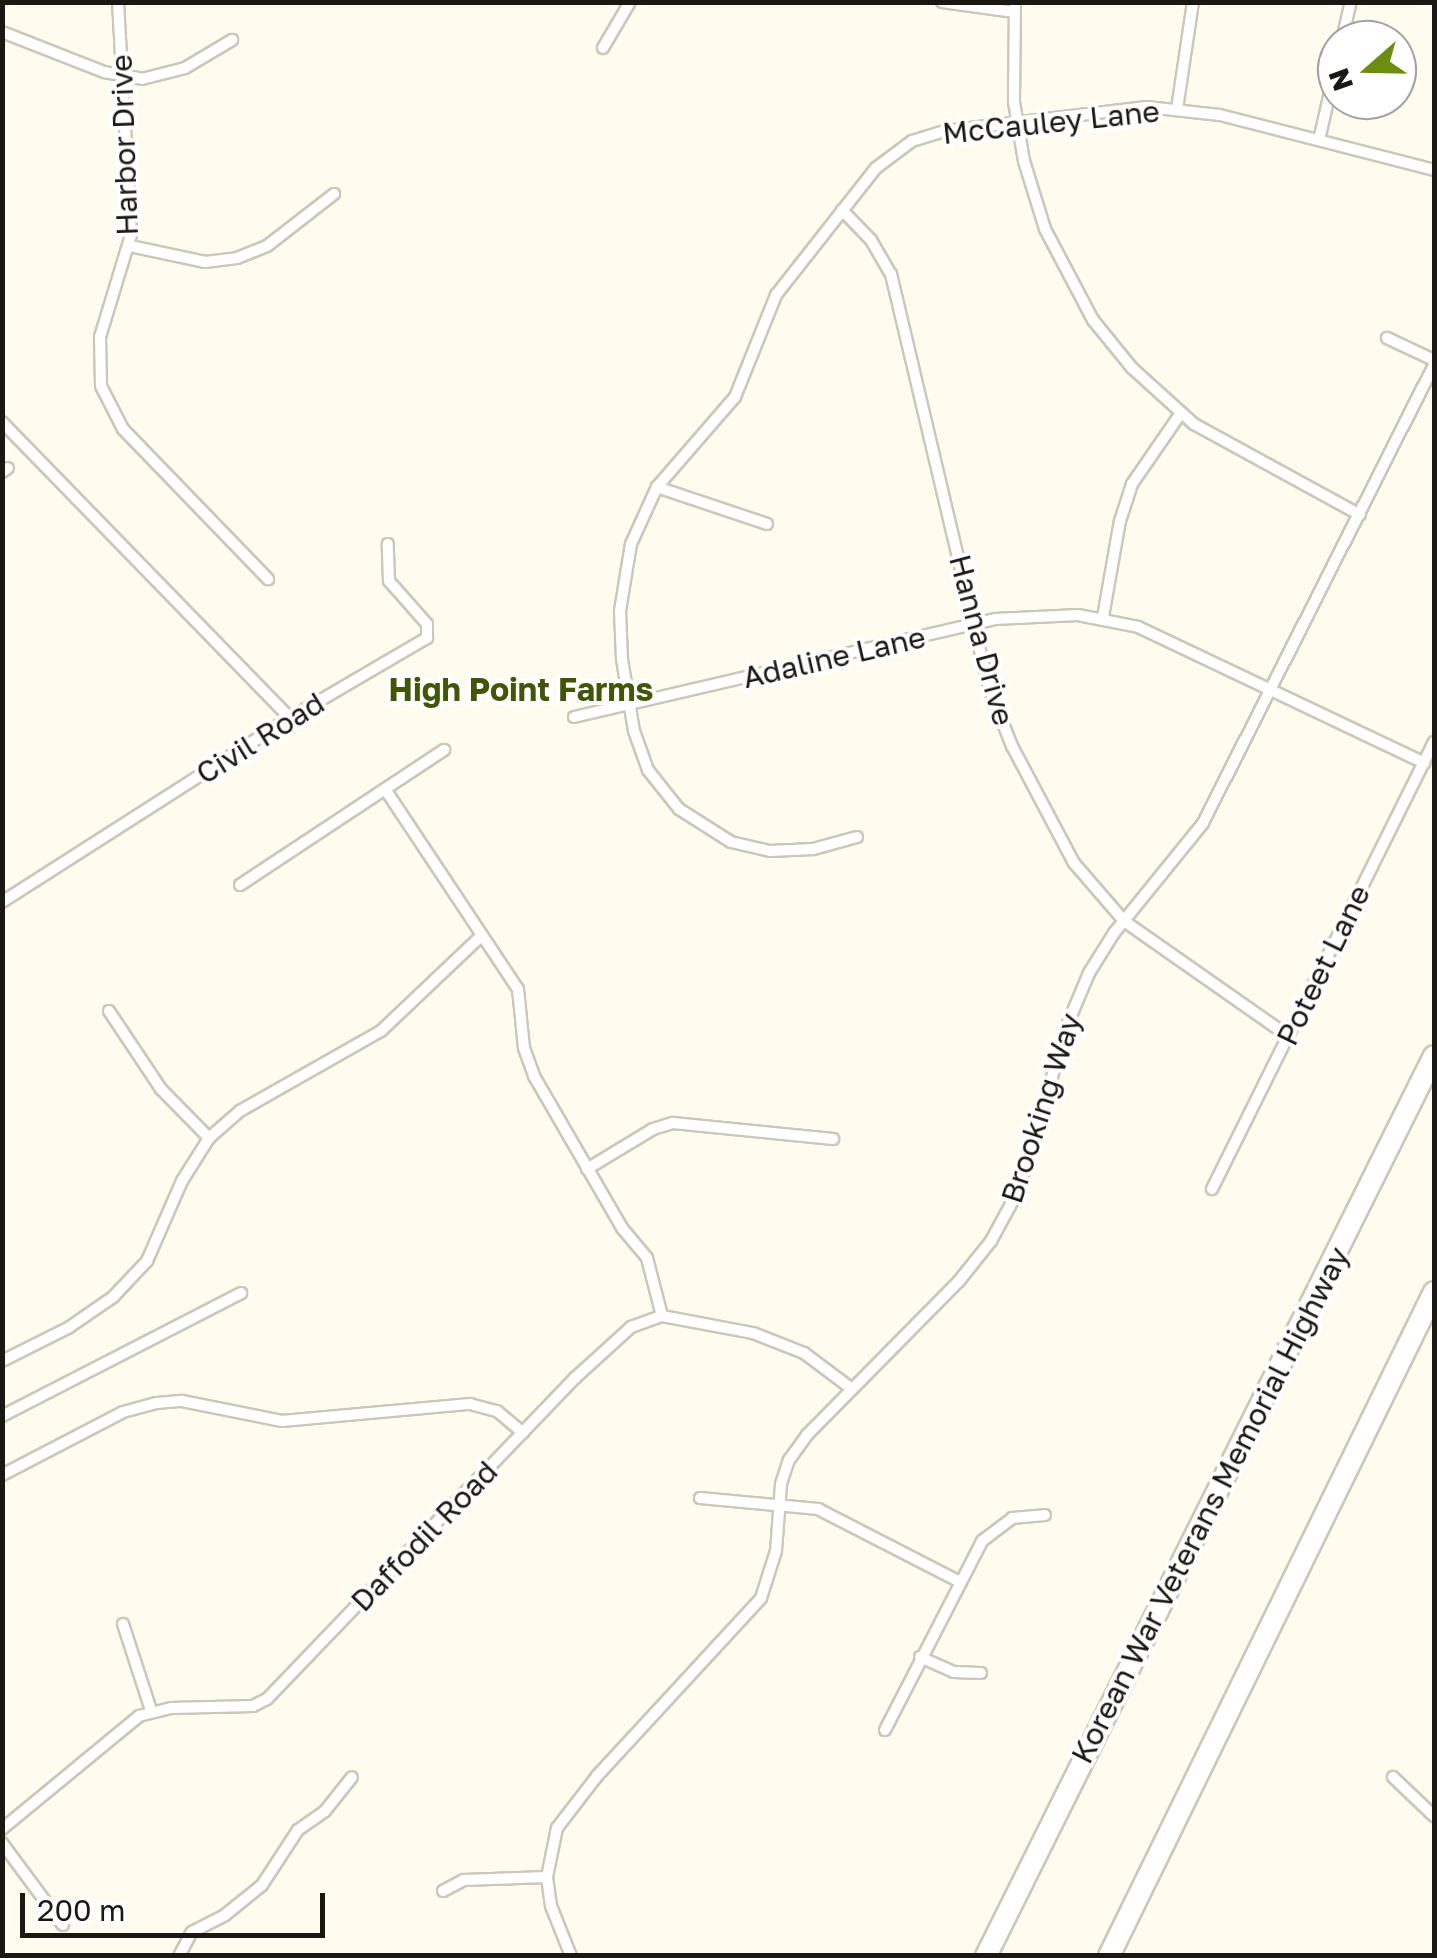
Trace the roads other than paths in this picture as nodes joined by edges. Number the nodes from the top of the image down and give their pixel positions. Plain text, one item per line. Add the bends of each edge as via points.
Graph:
1 (118, 2) edge
2 (630, 2) edge
3 (942, 2) edge
4 (1193, 2) edge
5 (1015, 8) edge
6 (2, 32) edge
7 (232, 40) dead end
8 (603, 48) dead end
9 (122, 76) junction
10 (1178, 108) junction
11 (1016, 120) junction
12 (1324, 120) edge
13 (1319, 140) junction
14 (1434, 170) edge
15 (334, 194) dead end
16 (842, 210) junction
17 (130, 246) junction
18 (1387, 338) dead end
19 (1434, 363) edge
20 (1181, 414) junction
21 (2, 422) edge
22 (657, 487) junction
23 (1360, 515) junction
24 (767, 524) dead end
25 (388, 544) dead end
26 (268, 579) dead end
27 (1102, 617) junction
28 (974, 624) junction
29 (1271, 690) junction
30 (628, 705) junction
31 (574, 717) dead end
32 (290, 718) junction
33 (1434, 742) edge
34 (444, 750) dead end
35 (1424, 763) junction
36 (385, 789) junction
37 (857, 837) dead end
38 (240, 885) dead end
39 (2, 902) edge
40 (1124, 922) junction
41 (482, 935) junction
42 (109, 1010) dead end
43 (1288, 1036) junction
44 (1434, 1056) edge
45 (208, 1138) junction
46 (833, 1138) dead end
47 (587, 1169) junction
48 (1212, 1189) dead end
49 (241, 1292) dead end
50 (1434, 1292) edge
51 (662, 1316) junction
52 (2, 1360) edge
53 (852, 1389) junction
54 (2, 1416) edge
55 (523, 1433) junction
56 (2, 1475) edge
57 (700, 1498) dead end
58 (777, 1504) junction
59 (1045, 1514) dead end
60 (960, 1582) junction
61 (123, 1624) dead end
62 (920, 1657) junction
63 (981, 1673) dead end
64 (151, 1710) junction
65 (885, 1730) dead end
66 (1392, 1777) dead end
67 (352, 1778) dead end
68 (1434, 1816) edge
69 (2, 1830) edge
70 (2, 1842) edge
71 (547, 1877) junction
72 (444, 1891) dead end
73 (63, 1926) dead end
74 (179, 1956) edge
75 (571, 1956) edge
76 (986, 1956) edge
77 (1109, 1956) edge

1 - 9 street, Harbor Drive
2 - 8 street
3 - 5 street
4 - 10 street
5 - 11 street
6 - 9 street
7 - 9 street via 170,74
9 - 17 street, Harbor Drive
10 - 11 street, McCauley Lane
10 - 13 street, McCauley Lane
11 - 16 street, McCauley Lane via 912,141 876,168
11 - 20 street via 1035,203 1076,292 1114,347
12 - 13 street
13 - 14 street, McCauley Lane
15 - 17 street via 267,246 238,258 205,262
16 - 22 street, McCauley Lane via 776,296 735,397
16 - 28 street, Hanna Drive via 871,240 897,293
17 - 26 street, Harbor Drive via 100,337 106,401 123,429
18 - 19 street
19 - 23 street, Brooking Way
20 - 23 street via 1228,447
20 - 27 street via 1132,484
21 - 32 street
22 - 24 street
22 - 30 street, McCauley Lane via 637,526 622,590
23 - 29 street, Brooking Way
25 - 32 street, Civil Road via 389,582 428,624 427,638
27 - 28 street, Adaline Lane via 1037,615
27 - 29 street, Adaline Lane via 1138,627
28 - 30 street, Adaline Lane
28 - 40 street, Hanna Drive via 1012,746 1074,863
29 - 35 street, Adaline Lane
29 - 40 street, Brooking Way via 1203,823
30 - 31 street, Adaline Lane
30 - 37 street, McCauley Lane via 648,770 679,809 713,833 750,848 789,852
32 - 39 street, Civil Road
33 - 35 street, Poteet Lane
34 - 36 street
35 - 43 street, Poteet Lane
36 - 38 street
36 - 41 street
40 - 43 street, Hanna Drive
40 - 53 street, Brooking Way via 1077,997 1008,1212 959,1281
41 - 45 street via 380,1031 240,1111
41 - 47 street via 518,989 534,1076
42 - 45 street via 161,1089
43 - 48 street, Poteet Lane
44 - 76 highway, Korean War Veterans Memorial Highway
45 - 52 street via 146,1261 114,1298
46 - 47 street via 673,1123 653,1128
47 - 51 street via 647,1258
49 - 54 street
50 - 77 highway
51 - 53 street via 754,1333 804,1353
51 - 55 street, Daffodil Road via 616,1336
53 - 58 street, Brooking Way via 789,1460
55 - 56 street via 497,1411 470,1404 282,1421 170,1402 123,1412
55 - 64 street, Daffodil Road via 267,1699 252,1706
57 - 58 street
58 - 60 street via 838,1516
58 - 71 street, Brooking Way via 776,1552 761,1598 563,1817
59 - 60 street via 1012,1518 993,1529
60 - 62 street
61 - 64 street
62 - 63 street via 954,1672
62 - 65 street
64 - 69 street
66 - 68 street
67 - 74 street via 325,1811 298,1830 262,1885 192,1932
70 - 73 street
71 - 72 street via 464,1880
71 - 75 street, Brooking Way

